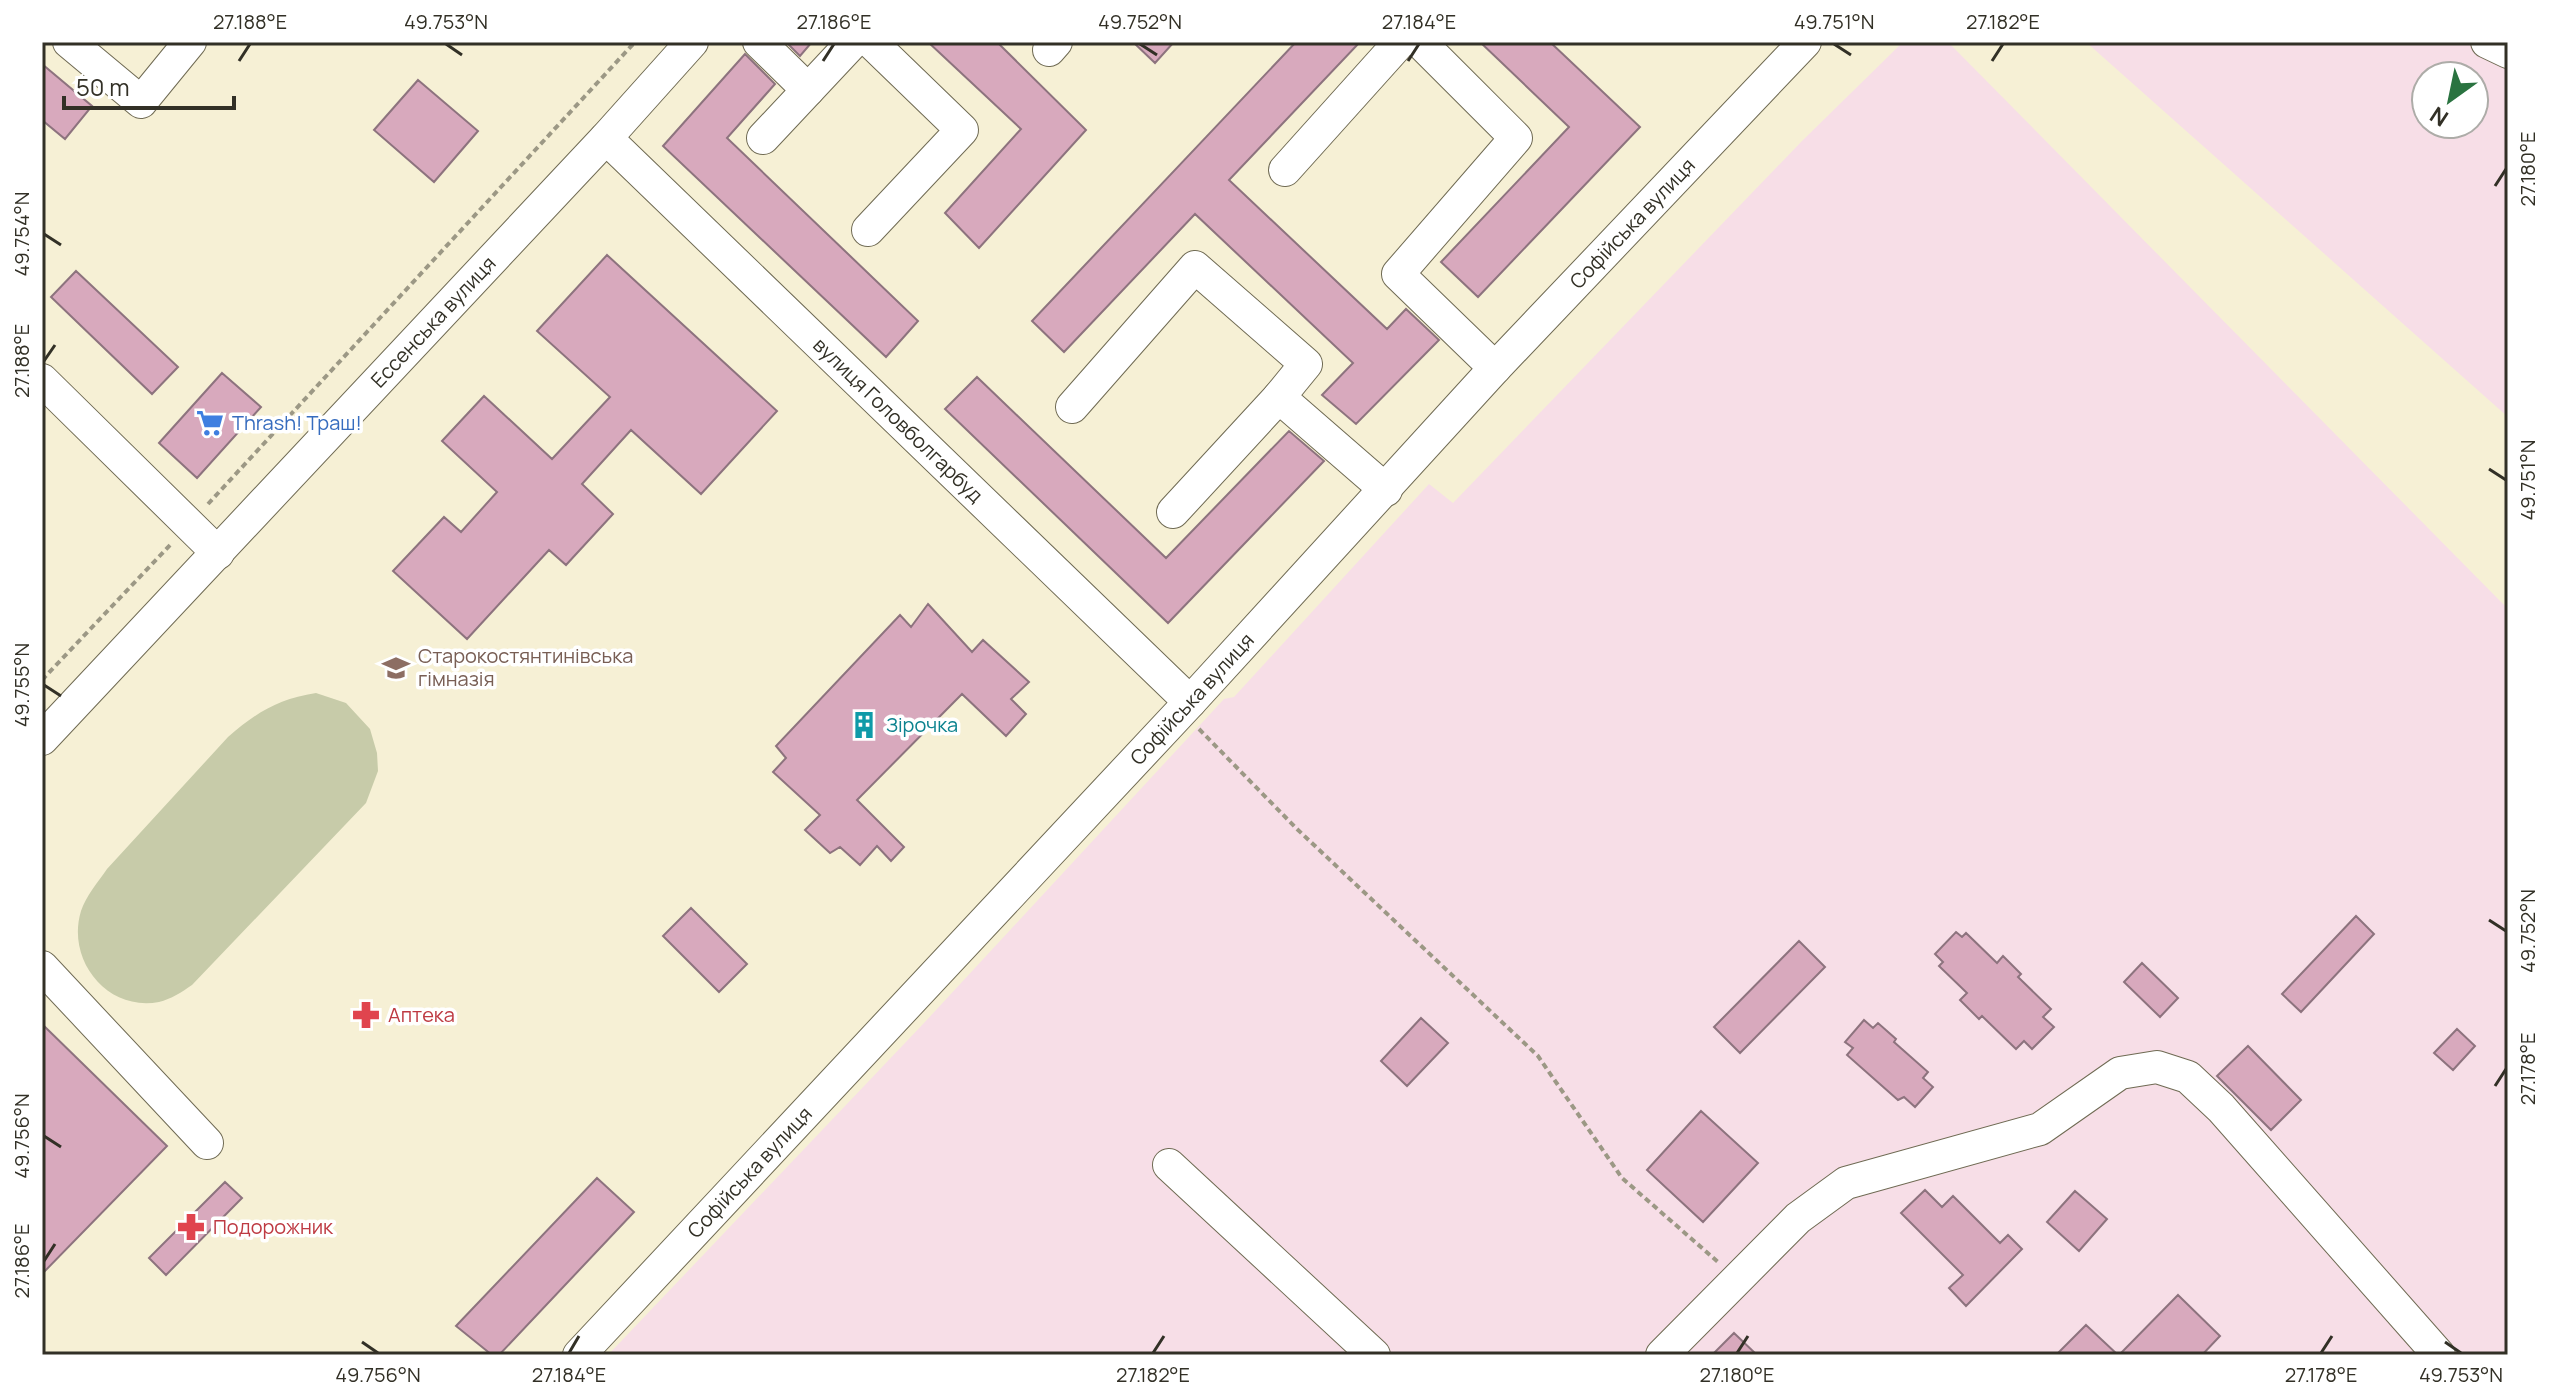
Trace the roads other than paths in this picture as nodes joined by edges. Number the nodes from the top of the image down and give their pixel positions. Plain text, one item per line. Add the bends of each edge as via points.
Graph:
1 (69, 42) edge
2 (190, 42) edge
3 (692, 42) edge
4 (759, 42) edge
5 (853, 42) edge
6 (871, 42) edge
7 (1400, 42) edge
8 (1420, 42) edge
9 (1805, 42) edge
10 (2487, 42) edge
11 (2508, 52) edge
12 (808, 90) junction
13 (606, 138) junction
14 (763, 138) dead end
15 (1285, 170) dead end
16 (868, 230) dead end
17 (1495, 368) junction
18 (42, 380) edge
19 (1279, 397) junction
20 (1072, 407) dead end
21 (1386, 490) junction
22 (1173, 512) dead end
23 (218, 553) junction
24 (1191, 712) junction
25 (42, 739) edge
26 (42, 967) edge
27 (207, 1143) dead end
28 (1169, 1165) dead end
29 (2420, 1343) edge
30 (579, 1355) edge
31 (1374, 1355) edge
32 (1662, 1355) edge
33 (2439, 1355) edge

1 - 2 street via 141,102
3 - 13 street, Ессенська вулиця
4 - 12 street
5 - 12 street
6 - 16 street via 962,130
7 - 15 street
8 - 17 street via 1516,138 1398,274
9 - 17 street, Софійська вулиця
10 - 11 street
12 - 14 street
13 - 23 street, Ессенська вулиця
13 - 24 street, вулиця Головболгарбуд
17 - 21 street, Софійська вулиця
18 - 23 street
19 - 20 street via 1306,364 1195,267
19 - 21 street
19 - 22 street
21 - 24 street, Софійська вулиця
23 - 25 street, Ессенська вулиця
24 - 30 street, Софійська вулиця
26 - 27 street
28 - 31 street
29 - 32 street via 2221,1108 2188,1077 2157,1067 2120,1073 2040,1129 1846,1183 1798,1218
29 - 33 street

